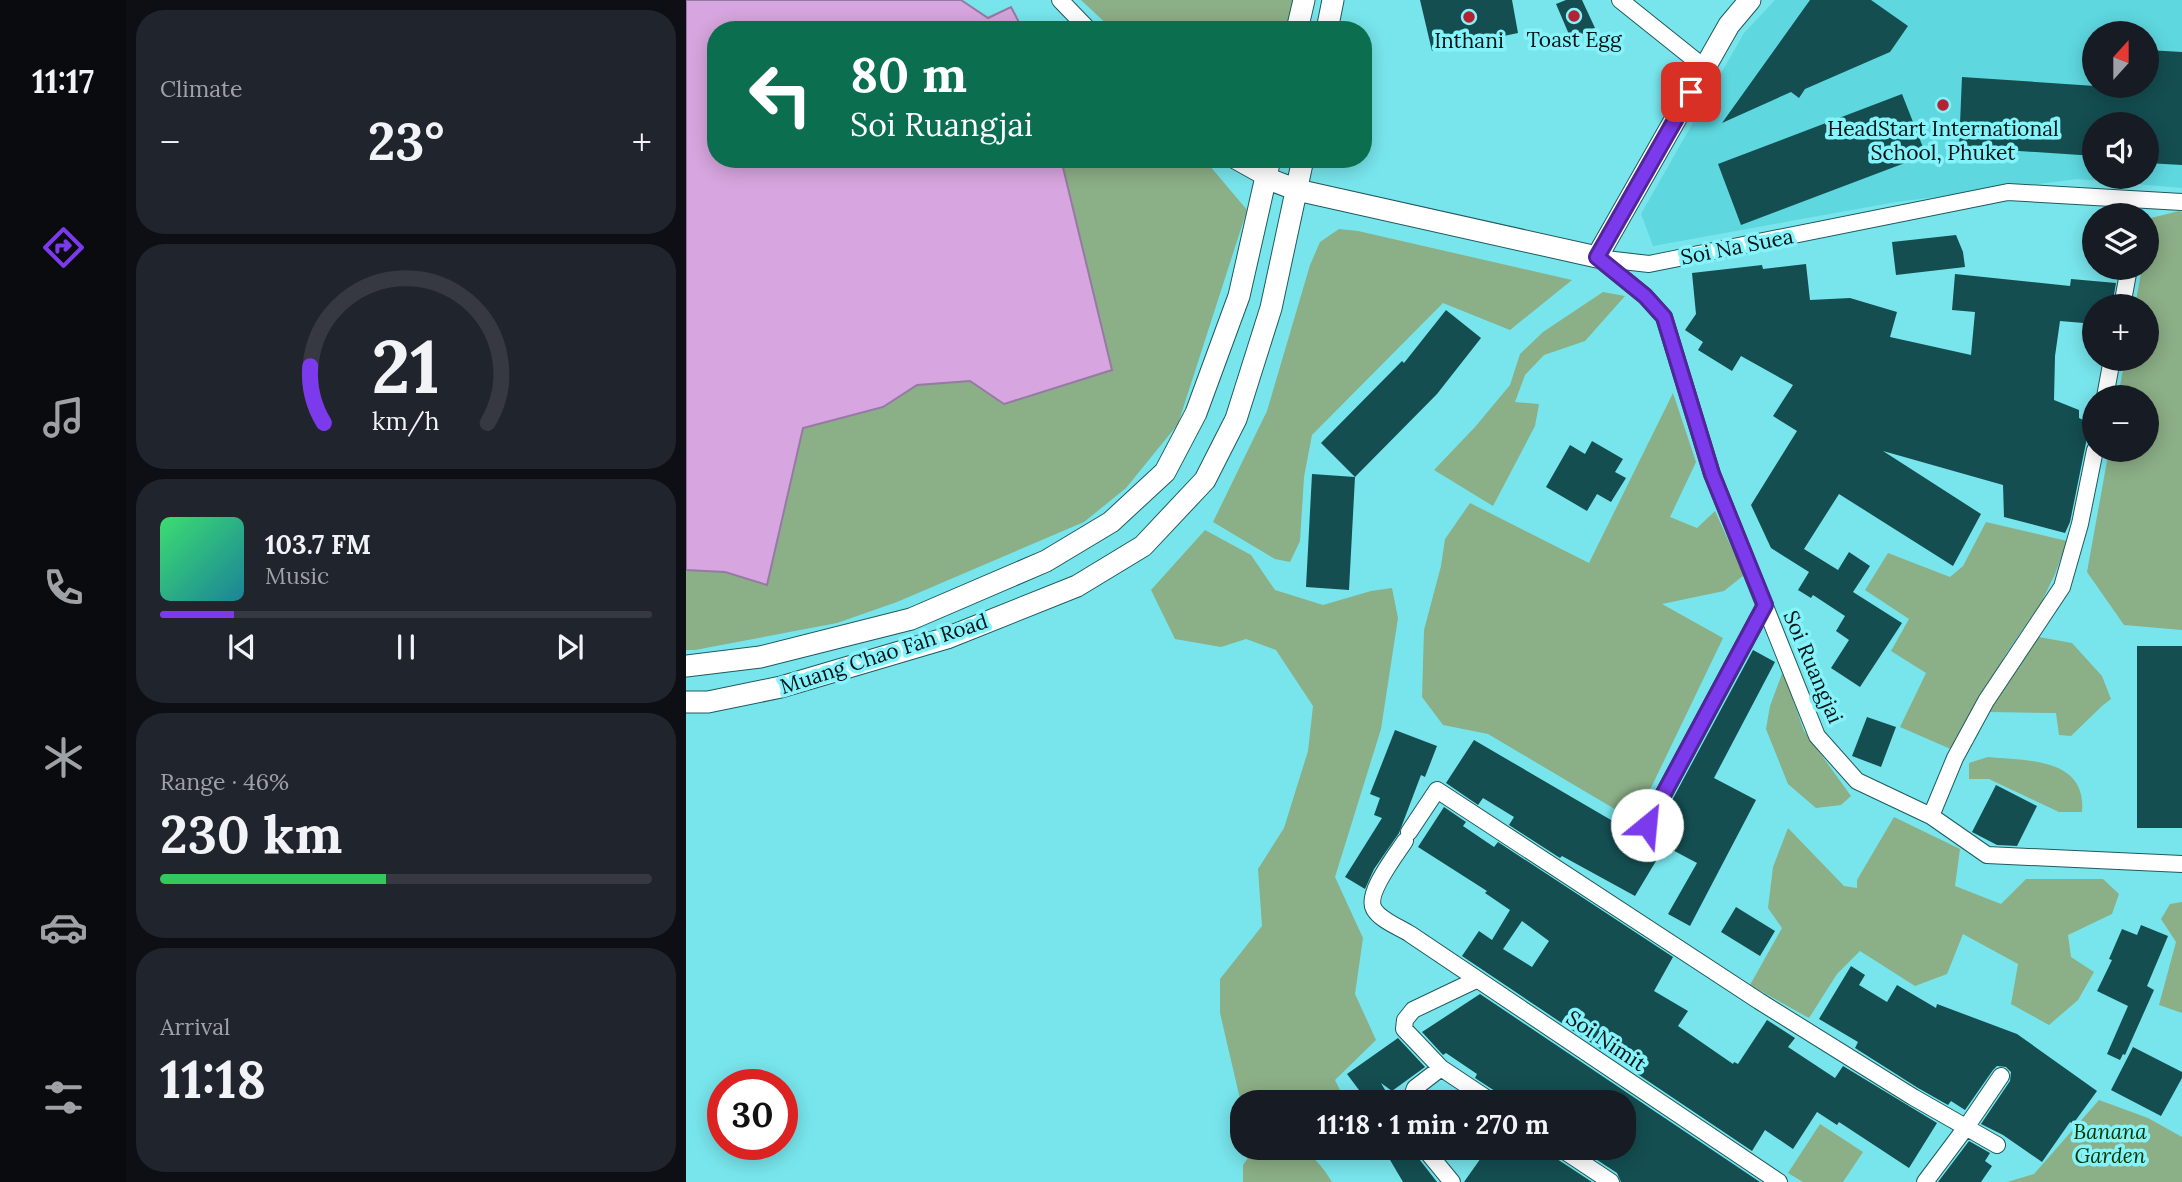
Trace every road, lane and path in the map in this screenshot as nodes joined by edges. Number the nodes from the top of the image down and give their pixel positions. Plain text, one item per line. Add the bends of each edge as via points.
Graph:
1 (1060, 0) edge
2 (1304, 0) edge
3 (1333, 0) edge
4 (1620, 0) edge
5 (1750, 0) edge
6 (1080, 21) edge
7 (1299, 21) edge
8 (1329, 21) edge
9 (1704, 68) junction
10 (1301, 168) edge
11 (1268, 169) edge
12 (1297, 191) junction
13 (2182, 202) edge
14 (2099, 203) edge
15 (2159, 205) edge
16 (1597, 257) junction
17 (1239, 296) junction
18 (1271, 308) junction
19 (2093, 462) edge
20 (1765, 605) junction
21 (686, 666) edge
22 (686, 702) edge
23 (1931, 816) junction
24 (1647, 825) dead end
25 (2182, 864) edge
26 (1476, 980) junction
27 (1441, 1069) junction
28 (2001, 1076) dead end
29 (1414, 1090) edge
30 (1473, 1090) edge
31 (1967, 1126) junction
32 (1997, 1145) dead end
33 (1434, 1160) edge
34 (1578, 1160) edge
35 (1452, 1182) edge
36 (1611, 1182) edge
37 (1779, 1182) edge
38 (1925, 1182) edge

1 - 6 street
2 - 7 street
3 - 8 street
4 - 9 street
5 - 9 street
9 - 16 street
10 - 12 street, Muang Chao Fah Road
11 - 12 street, Soi Na Suea
11 - 17 street, Muang Chao Fah Road
12 - 16 street, Soi Na Suea
12 - 18 street, Muang Chao Fah Road
13 - 15 street, Soi Na Suea
14 - 16 street, Soi Na Suea via 2008,192 1649,264
16 - 20 street, Soi Ruangjai via 1664,317 1712,474
17 - 18 street
17 - 21 street, Muang Chao Fah Road via 1196,412 1165,472 1111,522 1046,561 911,620 760,657
18 - 22 street, Muang Chao Fah Road via 1236,419 1205,480 1143,546 1076,586 947,638 781,687
19 - 23 street via 2062,587 1986,701
20 - 23 street, Soi Ruangjai via 1817,736 1857,780
20 - 24 street
23 - 25 street, Soi Ruangjai via 1987,855
26 - 27 street via 1413,1010 1405,1020 1404,1029
26 - 31 street, Soi Nimit via 1372,906 1377,884 1437,790 1759,1001
26 - 37 street, Soi Nimit
27 - 29 street
27 - 30 street
28 - 31 street
31 - 32 street
31 - 38 street
33 - 35 street
34 - 36 street

